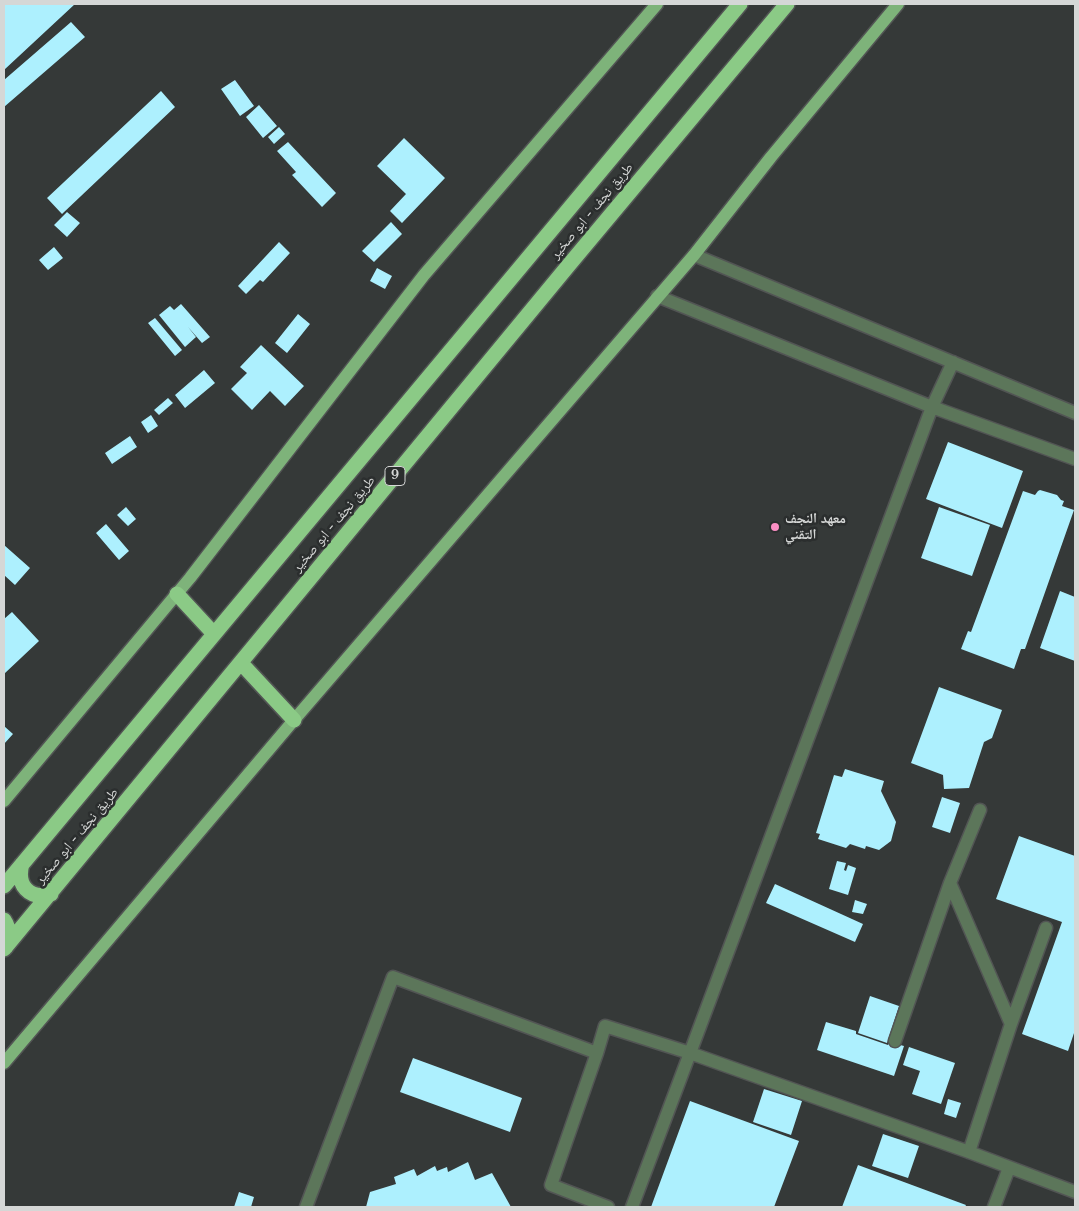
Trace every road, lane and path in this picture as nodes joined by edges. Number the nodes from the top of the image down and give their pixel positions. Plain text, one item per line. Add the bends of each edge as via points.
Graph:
1 (657, 4) edge
2 (740, 4) edge
3 (787, 4) edge
4 (898, 4) edge
5 (694, 255) junction
6 (657, 296) junction
7 (953, 362) junction
8 (932, 407) junction
9 (1075, 413) edge
10 (1075, 459) edge
11 (177, 594) junction
12 (214, 634) junction
13 (241, 663) junction
14 (294, 720) junction
15 (4, 801) edge
16 (980, 810) dead end
17 (22, 864) junction
18 (950, 883) junction
19 (4, 886) edge
20 (51, 894) junction
21 (4, 920) edge
22 (1046, 928) dead end
23 (5, 948) edge
24 (1011, 1024) junction
25 (895, 1041) dead end
26 (597, 1053) junction
27 (690, 1053) junction
28 (4, 1063) edge
29 (969, 1152) junction
30 (1009, 1168) junction
31 (1075, 1192) edge
32 (306, 1207) edge
33 (608, 1207) edge
34 (632, 1207) edge
35 (994, 1207) edge

1 - 11 main road via 424,275
2 - 12 highway, طريق نجف - ابو صخير
3 - 13 highway, طريق نجف - ابو صخير / 9
4 - 5 main road
5 - 6 main road
5 - 7 lane
6 - 8 lane
6 - 14 main road
7 - 8 lane
7 - 9 lane
8 - 10 lane
8 - 27 lane
11 - 12 highway
11 - 15 main road
12 - 17 highway, طريق نجف - ابو صخير
13 - 14 highway
13 - 20 highway, طريق نجف - ابو صخير / 9
14 - 28 main road
16 - 18 lane
17 - 19 highway, طريق نجف - ابو صخير
17 - 20 highway via 20,878 26,890 31,894
18 - 24 lane
18 - 25 lane
20 - 23 highway, طريق نجف - ابو صخير / 9
21 - 23 highway via 10,933
22 - 24 lane
24 - 29 lane
26 - 27 lane via 605,1026
26 - 32 lane via 393,977
26 - 33 lane via 551,1185
27 - 29 lane
27 - 34 lane
29 - 30 lane
30 - 31 lane
30 - 35 lane

